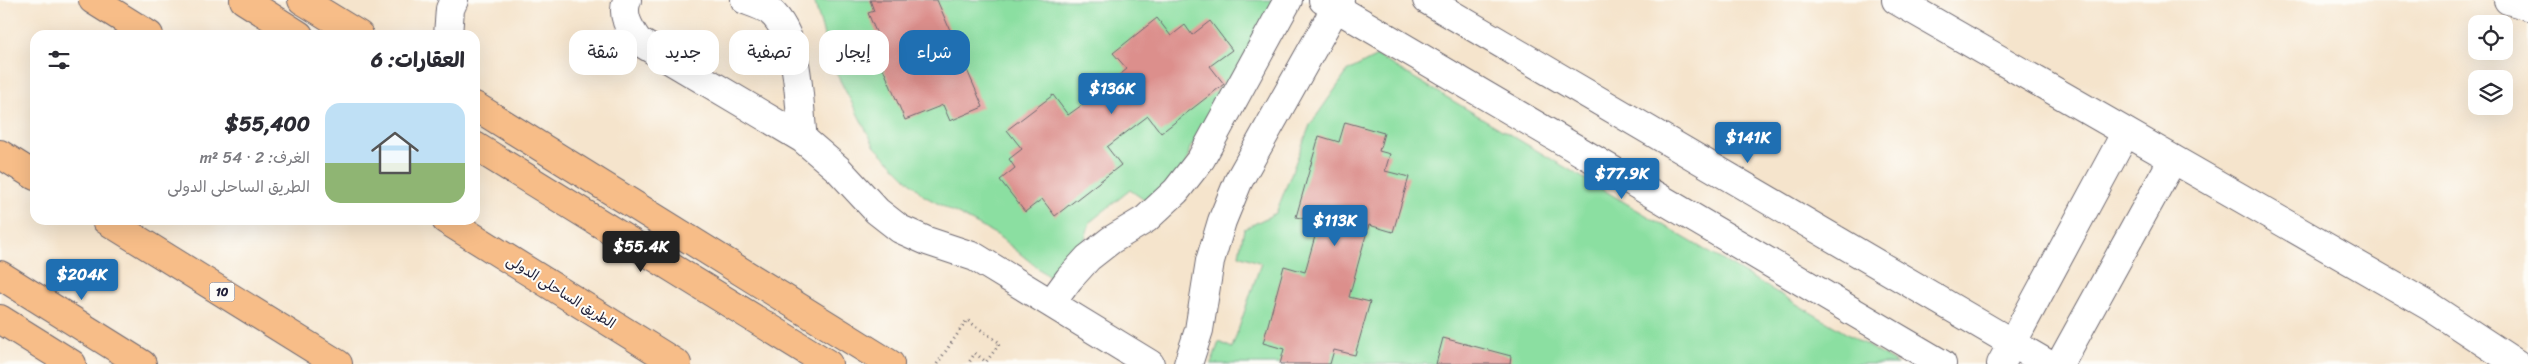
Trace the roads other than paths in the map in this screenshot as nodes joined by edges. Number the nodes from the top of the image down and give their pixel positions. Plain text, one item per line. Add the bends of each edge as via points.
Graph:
1 (93, 0) edge
2 (244, 0) edge
3 (454, 0) edge
4 (627, 0) edge
5 (745, 0) edge
6 (1288, 0) edge
7 (1427, 0) edge
8 (1896, 0) edge
9 (2508, 0) edge
10 (309, 1) edge
11 (1333, 2) edge
12 (2528, 6) edge
13 (141, 30) edge
14 (291, 30) edge
15 (352, 30) edge
16 (448, 30) edge
17 (480, 109) edge
18 (2126, 132) junction
19 (803, 139) junction
20 (480, 149) edge
21 (0, 154) edge
22 (2173, 159) junction
23 (30, 173) edge
24 (114, 225) edge
25 (454, 225) edge
26 (0, 275) edge
27 (1052, 302) junction
28 (0, 319) edge
29 (2007, 354) edge
30 (72, 364) edge
31 (142, 364) edge
32 (338, 364) edge
33 (677, 364) edge
34 (828, 364) edge
35 (890, 364) edge
36 (1150, 364) edge
37 (1188, 364) edge
38 (1942, 364) edge
39 (2048, 364) edge
40 (2060, 364) edge
41 (2516, 364) edge

1 - 13 main road
2 - 14 main road
3 - 16 street
4 - 19 street via 627,25 638,41
5 - 19 street via 768,10 782,24 791,43
6 - 27 street via 1201,159 1176,191 1146,219 1088,258
7 - 29 street
8 - 18 street
9 - 12 street
10 - 15 main road
11 - 37 street via 1238,182 1222,221 1210,261 1199,330
11 - 38 street
17 - 35 main road
18 - 22 street
18 - 29 street
19 - 27 street via 838,169 876,211 900,229 975,257
20 - 34 main road
21 - 23 main road
22 - 40 street
22 - 41 street via 2429,306
24 - 32 main road, 10
25 - 33 main road, الطريق الساحلى الدولى
26 - 31 main road
27 - 36 street
28 - 30 main road
29 - 39 street

